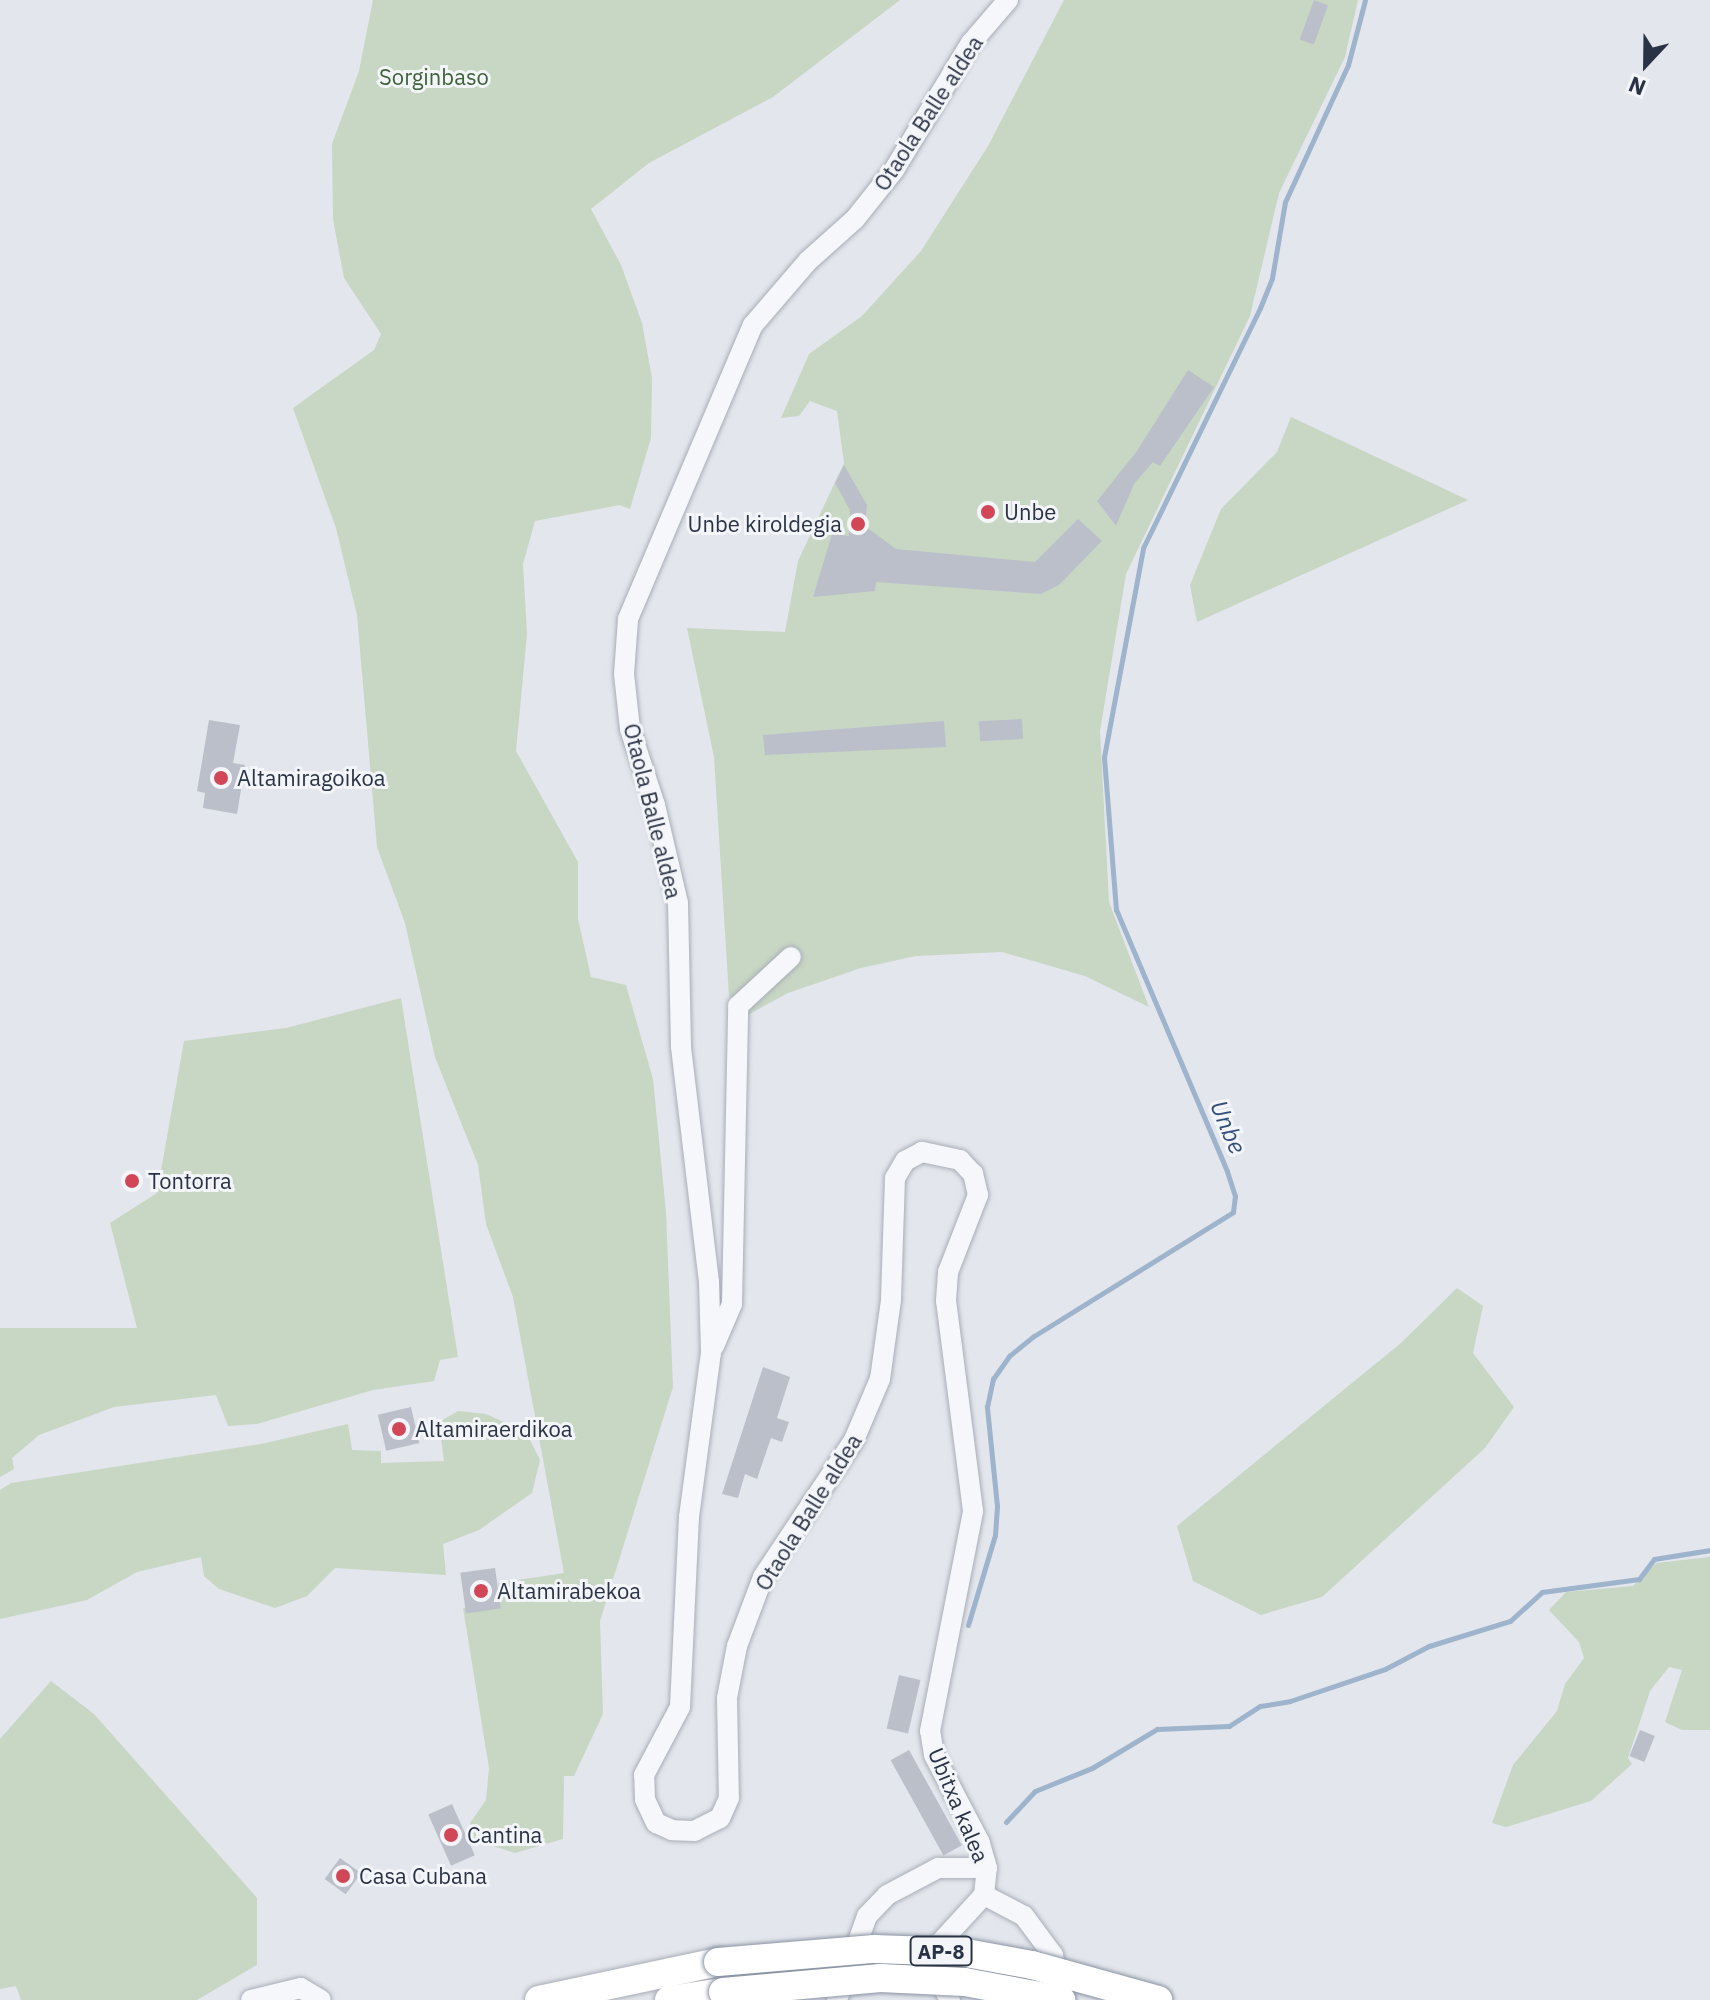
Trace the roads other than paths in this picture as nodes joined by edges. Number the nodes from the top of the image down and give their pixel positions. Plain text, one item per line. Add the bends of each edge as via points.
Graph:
1 (1008, 0) edge
2 (791, 957) dead end
3 (711, 1353) junction
4 (930, 1731) joint
5 (987, 1868) junction
6 (984, 1895) junction
7 (932, 1968) junction
8 (251, 2000) edge
9 (321, 2000) edge
10 (539, 2000) edge
11 (669, 2000) edge
12 (837, 2000) edge
13 (909, 2000) edge
14 (950, 2000) edge
15 (1061, 2000) edge
16 (1158, 2000) edge

1 - 3 street, Otaola Balle aldea via 971,43 894,170 855,219 808,261 753,325 628,619 624,674 630,729 678,903 681,1046 709,1282
2 - 3 street, Otaola Balle aldea via 738,1006 732,1304
3 - 4 street, Otaola Balle aldea via 689,1517 680,1707 644,1775 645,1799 656,1823 672,1830 695,1831 720,1818 725,1808 727,1698 737,1646 763,1577 854,1440 880,1379 891,1300 895,1178 905,1161 922,1152 960,1160 973,1174 978,1195 948,1272 946,1301 973,1511
4 - 5 street, Ubitxa kalea via 934,1755 980,1843
5 - 6 street, Ubitxa kalea
5 - 12 street via 938,1868 887,1895 867,1916
6 - 7 street, Ubitxa kalea via 940,1943
6 - 15 street via 1024,1916 1053,1955
7 - 13 street, Ubitxa kalea via 917,1978
7 - 14 street
8 - 9 street via 301,1988
10 - 16 highway, AP-8, bridge via 718,1962 874,1949 961,1952 1032,1965
11 - 15 highway, AP-8, bridge via 880,1978 965,1982

